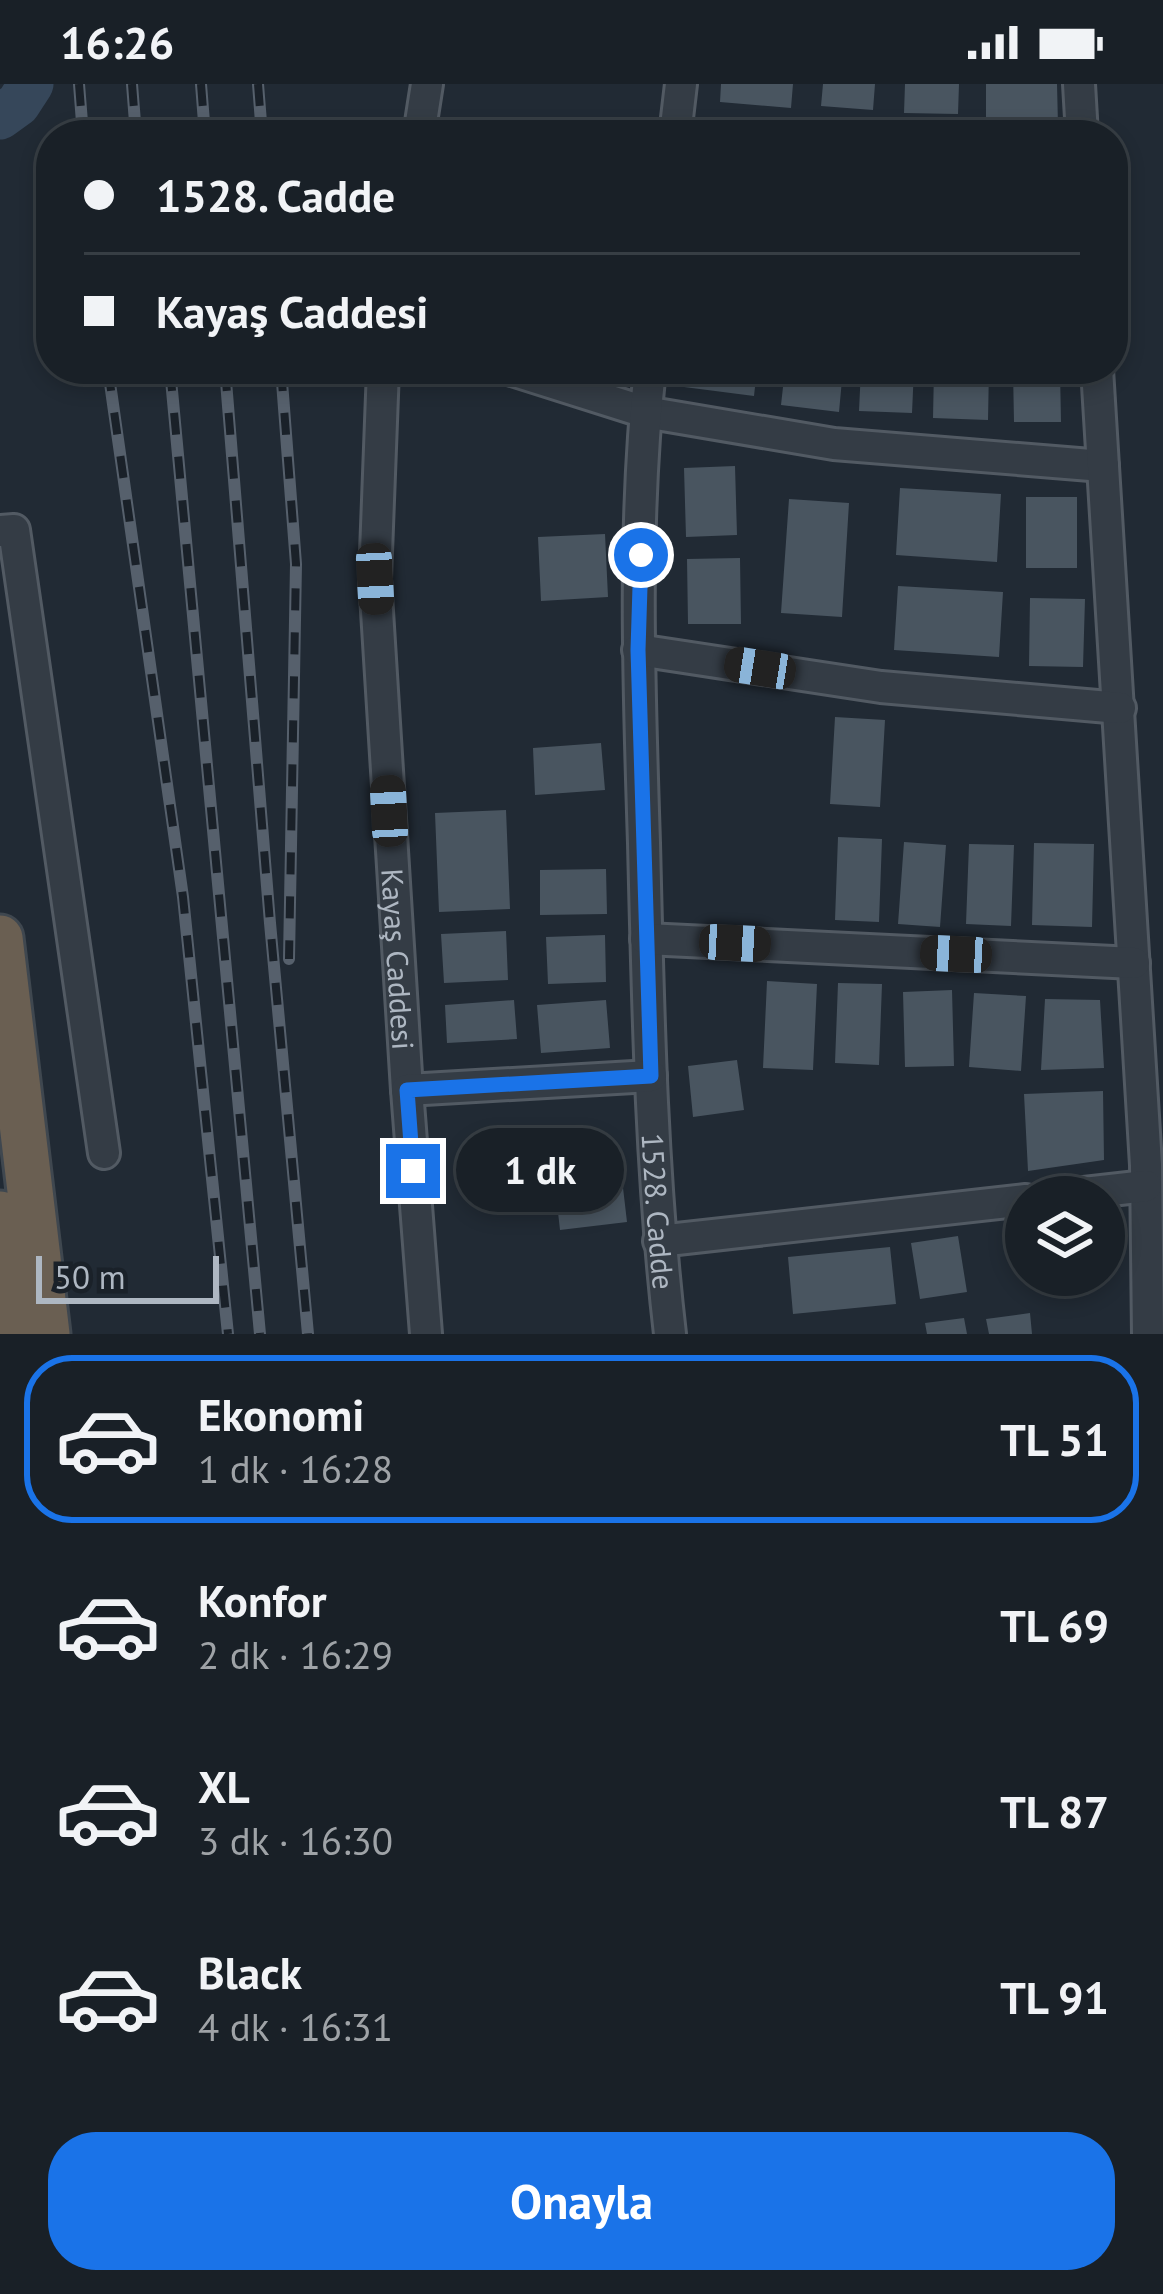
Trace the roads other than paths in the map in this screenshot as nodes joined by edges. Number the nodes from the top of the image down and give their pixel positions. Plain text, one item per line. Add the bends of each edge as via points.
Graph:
1 (427, 84) edge
2 (682, 84) edge
3 (1079, 84) edge
4 (421, 120) edge
5 (677, 120) edge
6 (1081, 120) edge
7 (382, 384) edge
8 (556, 384) edge
9 (648, 384) edge
10 (1098, 384) edge
11 (645, 412) junction
12 (1103, 466) junction
13 (0, 531) edge
14 (638, 650) junction
15 (1120, 708) junction
16 (0, 938) edge
17 (646, 939) junction
18 (1134, 963) junction
19 (651, 1076) junction
20 (407, 1090) junction
21 (104, 1154) dead end
22 (1146, 1186) junction
23 (1125, 1188) edge
24 (1005, 1202) edge
25 (0, 1214) edge
26 (659, 1241) junction
27 (15, 1334) edge
28 (47, 1334) edge
29 (426, 1334) edge
30 (670, 1334) edge
31 (1148, 1334) edge

1 - 4 street
2 - 5 street
3 - 6 street
7 - 20 street, Kayaş Caddesi via 375,579
8 - 11 street
9 - 11 street, 1528. Cadde
10 - 12 street
11 - 12 street via 834,444
11 - 14 street, 1528. Cadde
12 - 15 street
13 - 21 street via 14,530
14 - 15 street via 881,687
14 - 17 street, 1528. Cadde
15 - 18 street
16 - 28 highway
17 - 18 street
17 - 19 street, 1528. Cadde
18 - 22 street
19 - 20 street
19 - 26 street, 1528. Cadde
20 - 29 street, Kayaş Caddesi
22 - 23 street
22 - 31 street
24 - 26 street
25 - 27 highway
26 - 30 street, 1528. Cadde

